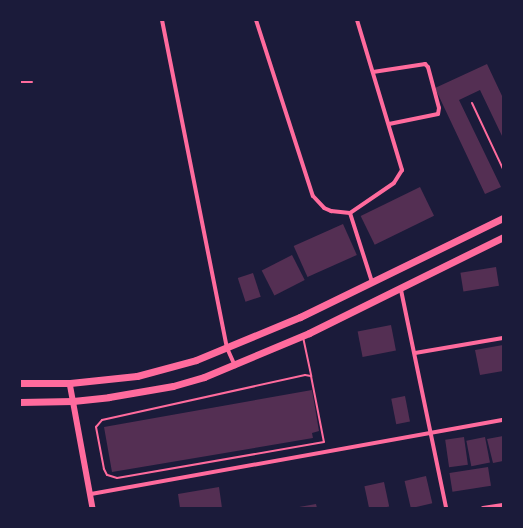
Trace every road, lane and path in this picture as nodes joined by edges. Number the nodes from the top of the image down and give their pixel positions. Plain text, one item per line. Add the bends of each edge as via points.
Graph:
1 (162, 20) edge
2 (256, 20) edge
3 (357, 20) edge
4 (373, 72) junction
5 (20, 82) edge
6 (32, 82) dead end
7 (472, 103) dead end
8 (389, 124) junction
9 (503, 169) edge
10 (350, 213) junction
11 (503, 218) edge
12 (503, 238) edge
13 (372, 282) junction
14 (401, 290) junction
15 (303, 336) junction
16 (503, 338) edge
17 (227, 348) junction
18 (415, 353) junction
19 (235, 366) junction
20 (311, 376) junction
21 (70, 383) junction
22 (20, 384) edge
23 (20, 402) edge
24 (73, 402) junction
25 (503, 420) edge
26 (431, 432) junction
27 (91, 494) junction
28 (503, 505) edge
29 (93, 508) edge
30 (446, 508) edge
31 (483, 508) edge

1 - 17 street
2 - 10 street via 313,196 324,208 338,213
3 - 4 street
4 - 8 street
4 - 8 street via 425,64 428,67 439,108 438,114
5 - 6 lane
7 - 9 lane
8 - 10 street via 402,170 394,183
10 - 13 street
11 - 13 main road
12 - 14 main road
13 - 17 main road via 300,317
14 - 15 main road
14 - 18 street
15 - 19 main road
15 - 20 lane
16 - 18 street
17 - 19 street
17 - 21 main road via 169,369 137,376
18 - 26 street
19 - 24 main road via 173,386
20 - 20 lane via 102,420 96,427 104,469 107,475 118,478 324,442
21 - 22 main road
21 - 24 street
23 - 24 main road
24 - 27 street
25 - 26 street
26 - 27 street
26 - 30 street
27 - 29 street
28 - 31 street

